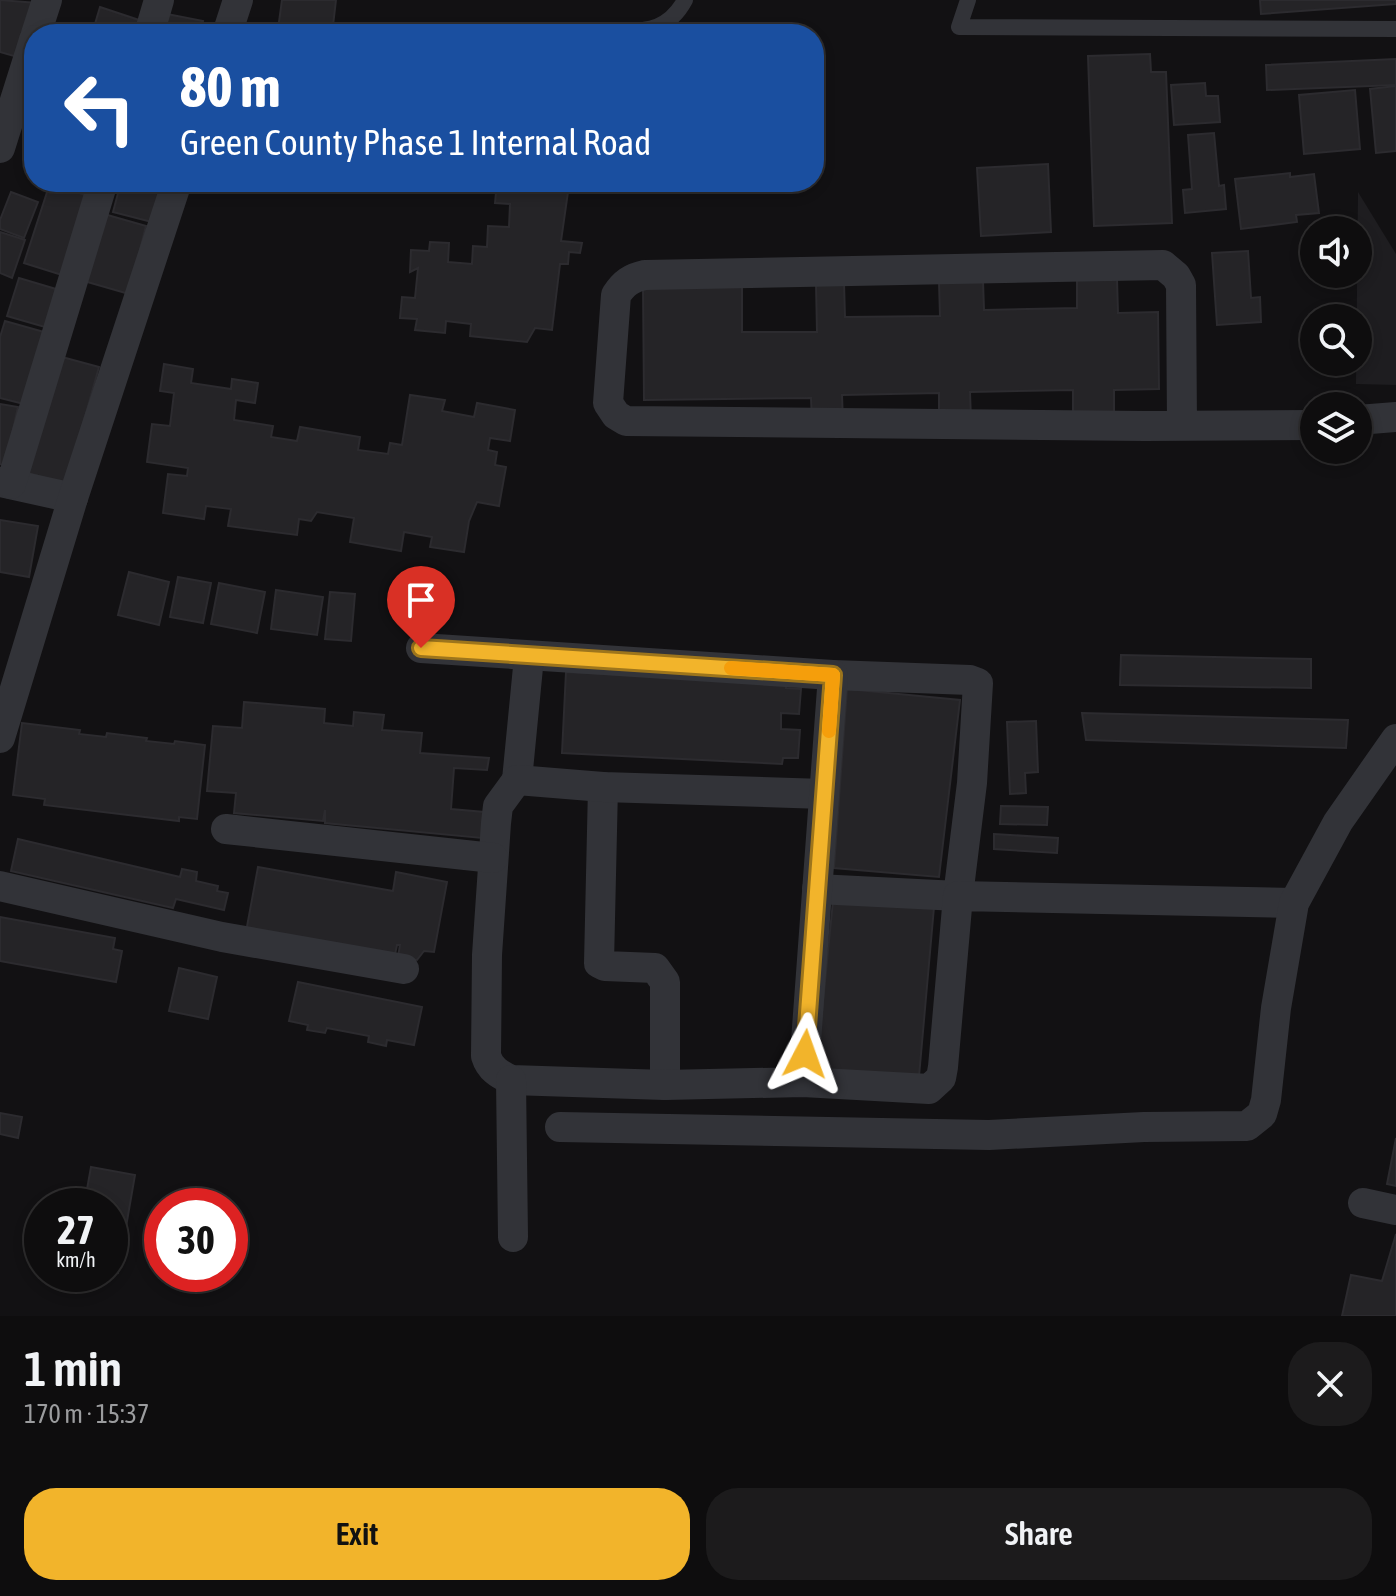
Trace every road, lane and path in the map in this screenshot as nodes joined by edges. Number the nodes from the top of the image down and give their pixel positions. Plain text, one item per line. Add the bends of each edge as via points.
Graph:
1 (47, 0) edge
2 (159, 0) edge
3 (238, 0) edge
4 (685, 0) edge
5 (968, 0) edge
6 (39, 24) edge
7 (152, 24) edge
8 (230, 24) edge
9 (662, 24) edge
10 (1396, 29) edge
11 (24, 72) edge
12 (0, 148) edge
13 (100, 192) edge
14 (174, 192) edge
15 (1396, 417) edge
16 (1372, 419) edge
17 (1300, 425) edge
18 (1182, 426) junction
19 (6, 483) edge
20 (73, 498) junction
21 (421, 648) dead end
22 (529, 657) junction
23 (833, 675) junction
24 (0, 738) edge
25 (1396, 739) edge
26 (517, 780) junction
27 (603, 787) junction
28 (824, 794) junction
29 (226, 829) dead end
30 (493, 858) junction
31 (0, 886) edge
32 (817, 889) junction
33 (958, 896) junction
34 (1294, 903) junction
35 (404, 969) dead end
36 (511, 1080) junction
37 (803, 1082) junction
38 (665, 1085) junction
39 (560, 1127) dead end
40 (1363, 1203) dead end
41 (1396, 1210) edge
42 (513, 1237) dead end

1 - 6 street
2 - 7 street
3 - 8 street
4 - 9 lane
5 - 10 lane via 959,27
11 - 12 street
13 - 19 street
14 - 20 street
15 - 16 street
17 - 18 street
18 - 18 street via 626,421 608,403 616,295 623,284 645,275 1163,265 1181,285
19 - 20 street
20 - 24 street
21 - 22 street
22 - 23 street
22 - 26 street
23 - 28 street
23 - 33 street via 978,683
25 - 34 street via 1338,822
26 - 27 street
26 - 30 street via 498,806
27 - 28 street
27 - 38 street via 599,963 655,968 661,974
28 - 32 street
29 - 30 street
30 - 36 street via 486,1056 496,1072
31 - 35 street via 222,937
32 - 33 street
32 - 37 street
33 - 34 street
33 - 37 street via 943,1067 936,1085 921,1090
34 - 39 street via 1266,1100 1262,1114 1247,1126 989,1135
36 - 38 street
36 - 42 street
37 - 38 street
40 - 41 street

